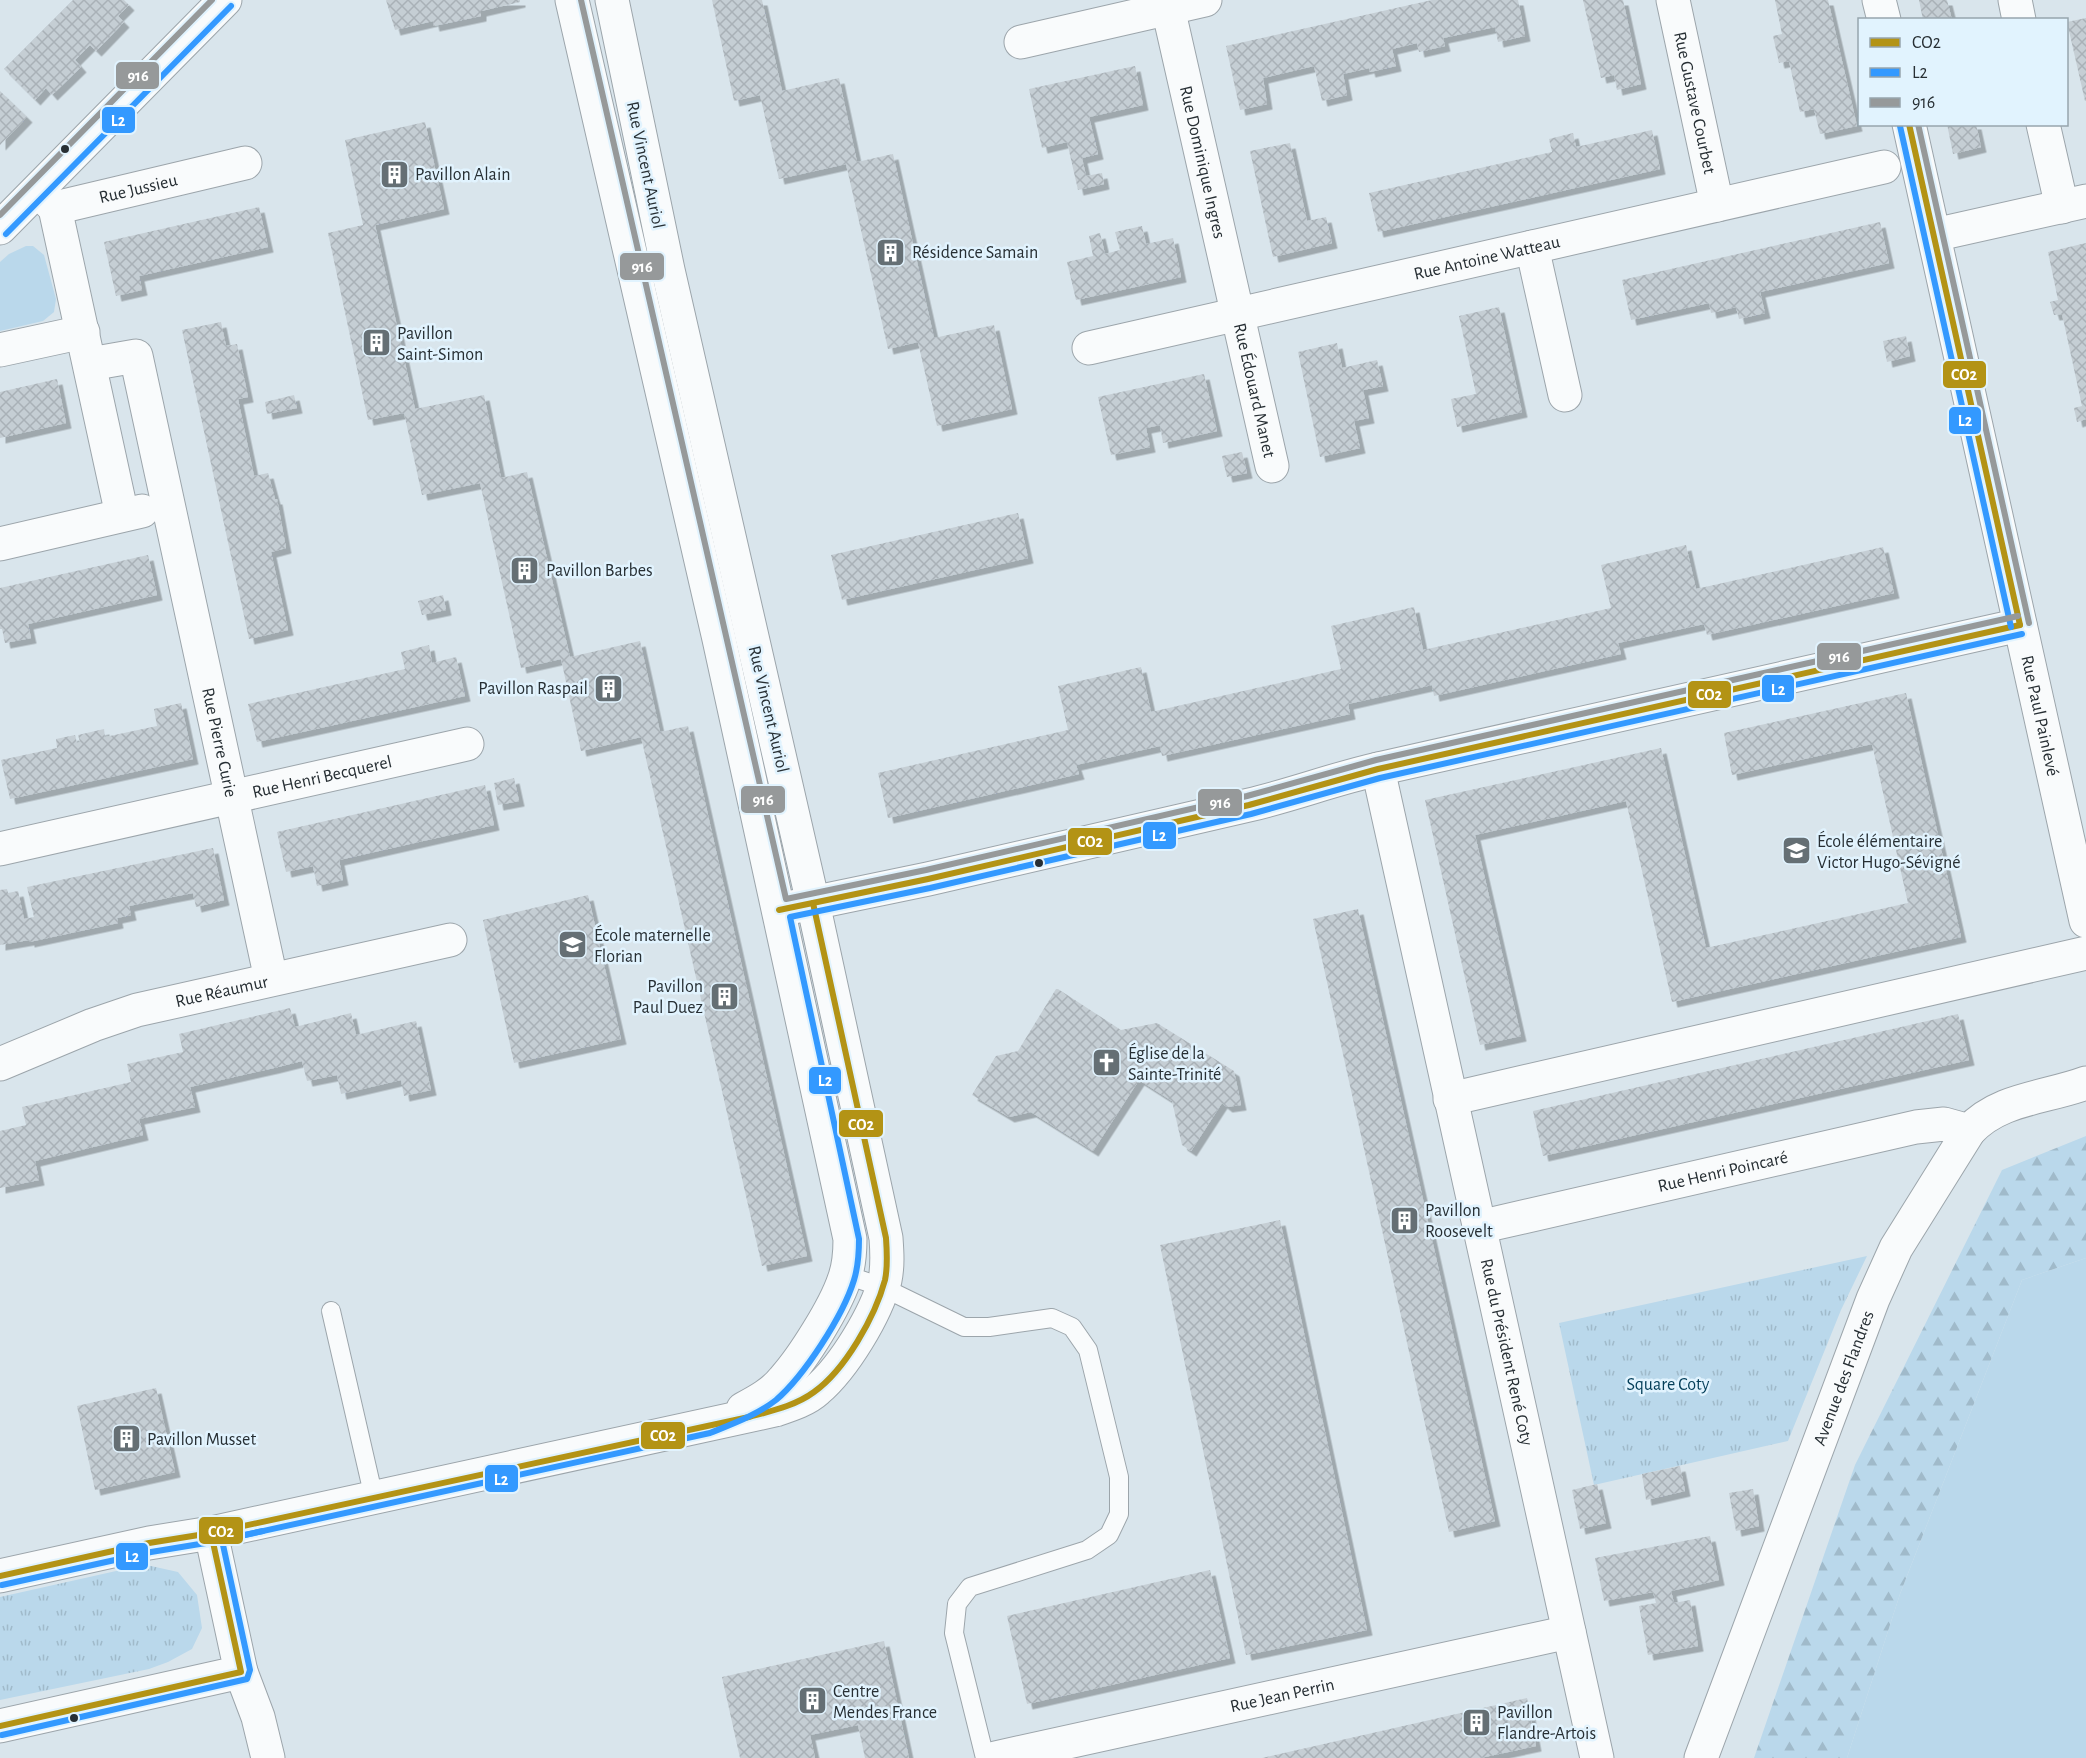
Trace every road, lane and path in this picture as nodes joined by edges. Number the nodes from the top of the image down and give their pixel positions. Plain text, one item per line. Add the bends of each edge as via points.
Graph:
1 (225, 0) edge
2 (572, 0) edge
3 (612, 0) edge
4 (1205, 0) edge
5 (1673, 0) edge
6 (1879, 0) edge
7 (2015, 0) edge
8 (1168, 8) junction
9 (1884, 18) edge
10 (2019, 18) edge
11 (1021, 42) dead end
12 (1909, 126) edge
13 (2044, 126) edge
14 (245, 163) dead end
15 (1884, 167) dead end
16 (46, 199) junction
17 (2074, 204) edge
18 (1718, 205) junction
19 (0, 228) edge
20 (1934, 235) junction
21 (1532, 247) junction
22 (1237, 314) junction
23 (83, 332) junction
24 (1089, 348) dead end
25 (0, 350) edge
26 (90, 364) junction
27 (1565, 395) dead end
28 (1272, 466) dead end
29 (168, 505) junction
30 (122, 515) junction
31 (0, 544) edge
32 (2020, 626) junction
33 (467, 744) dead end
34 (1378, 769) junction
35 (231, 797) junction
36 (0, 849) edge
37 (813, 903) junction
38 (779, 910) junction
39 (2086, 921) edge
40 (450, 940) dead end
41 (2086, 953) edge
42 (271, 979) junction
43 (0, 1064) edge
44 (2086, 1083) edge
45 (1450, 1099) junction
46 (1969, 1131) junction
47 (1479, 1227) junction
48 (846, 1275) junction
49 (882, 1287) junction
50 (331, 1311) dead end
51 (708, 1424) junction
52 (374, 1498) junction
53 (211, 1533) junction
54 (0, 1576) edge
55 (1569, 1632) junction
56 (242, 1672) junction
57 (0, 1726) edge
58 (267, 1758) edge
59 (985, 1758) edge
60 (995, 1758) edge
61 (1597, 1758) edge
62 (1701, 1758) edge

1 - 16 street
2 - 38 street, Rue Vincent Auriol
3 - 37 street, Rue Vincent Auriol via 668,270
4 - 8 street
5 - 18 street, Rue Gustave Courbet
6 - 9 street
7 - 10 street
8 - 11 street
8 - 22 street, Rue Dominique Ingres
12 - 20 street, Rue Paul Painlevé
13 - 17 street
14 - 16 street, Rue Jussieu
15 - 18 street, Rue Antoine Watteau
16 - 19 street
16 - 23 street
17 - 20 street
18 - 21 street, Rue Antoine Watteau
20 - 32 street, Rue Paul Painlevé
21 - 22 street, Rue Antoine Watteau
21 - 27 street
22 - 24 street, Rue Antoine Watteau
22 - 28 street, Rue Édouard Manet
23 - 25 street
23 - 26 street
26 - 29 street, Rue Pierre Curie via 136,356
26 - 30 street
29 - 30 street
29 - 35 street, Rue Pierre Curie
30 - 31 street
32 - 34 street
32 - 39 street, Rue Paul Painlevé
33 - 35 street, Rue Henri Becquerel
34 - 37 street via 1257,803
34 - 45 street, Rue du Président René Coty
35 - 36 street, Rue Henri Becquerel
35 - 42 street, Rue Pierre Curie
37 - 38 street
37 - 49 street, Rue Vincent Auriol via 886,1238 888,1260
38 - 48 street, Rue Vincent Auriol via 850,1239
40 - 42 street, Rue Réaumur
41 - 45 street
42 - 43 street, Rue Réaumur via 137,1010
44 - 46 street, Avenue des Flandres via 1997,1109
45 - 47 street, Rue du Président René Coty
46 - 47 street, Rue Henri Poincaré via 1944,1124 1916,1127
46 - 62 street, Avenue des Flandres via 1881,1279
47 - 55 street, Rue du Président René Coty
48 - 49 lane
48 - 51 street, Rue Vincent Auriol via 812,1339 784,1380 758,1401
49 - 51 street, Rue Vincent Auriol via 872,1313 848,1353 816,1391 776,1410
49 - 59 lane via 964,1327 1052,1318 1072,1327 1088,1350 1119,1477 1119,1514 1109,1535 1087,1551 970,1587 957,1604 954,1633
50 - 52 lane
51 - 52 street
52 - 53 street
53 - 54 street
53 - 56 street
55 - 60 street, Rue Jean Perrin
55 - 61 street, Rue du Président René Coty
56 - 57 street
56 - 58 street

